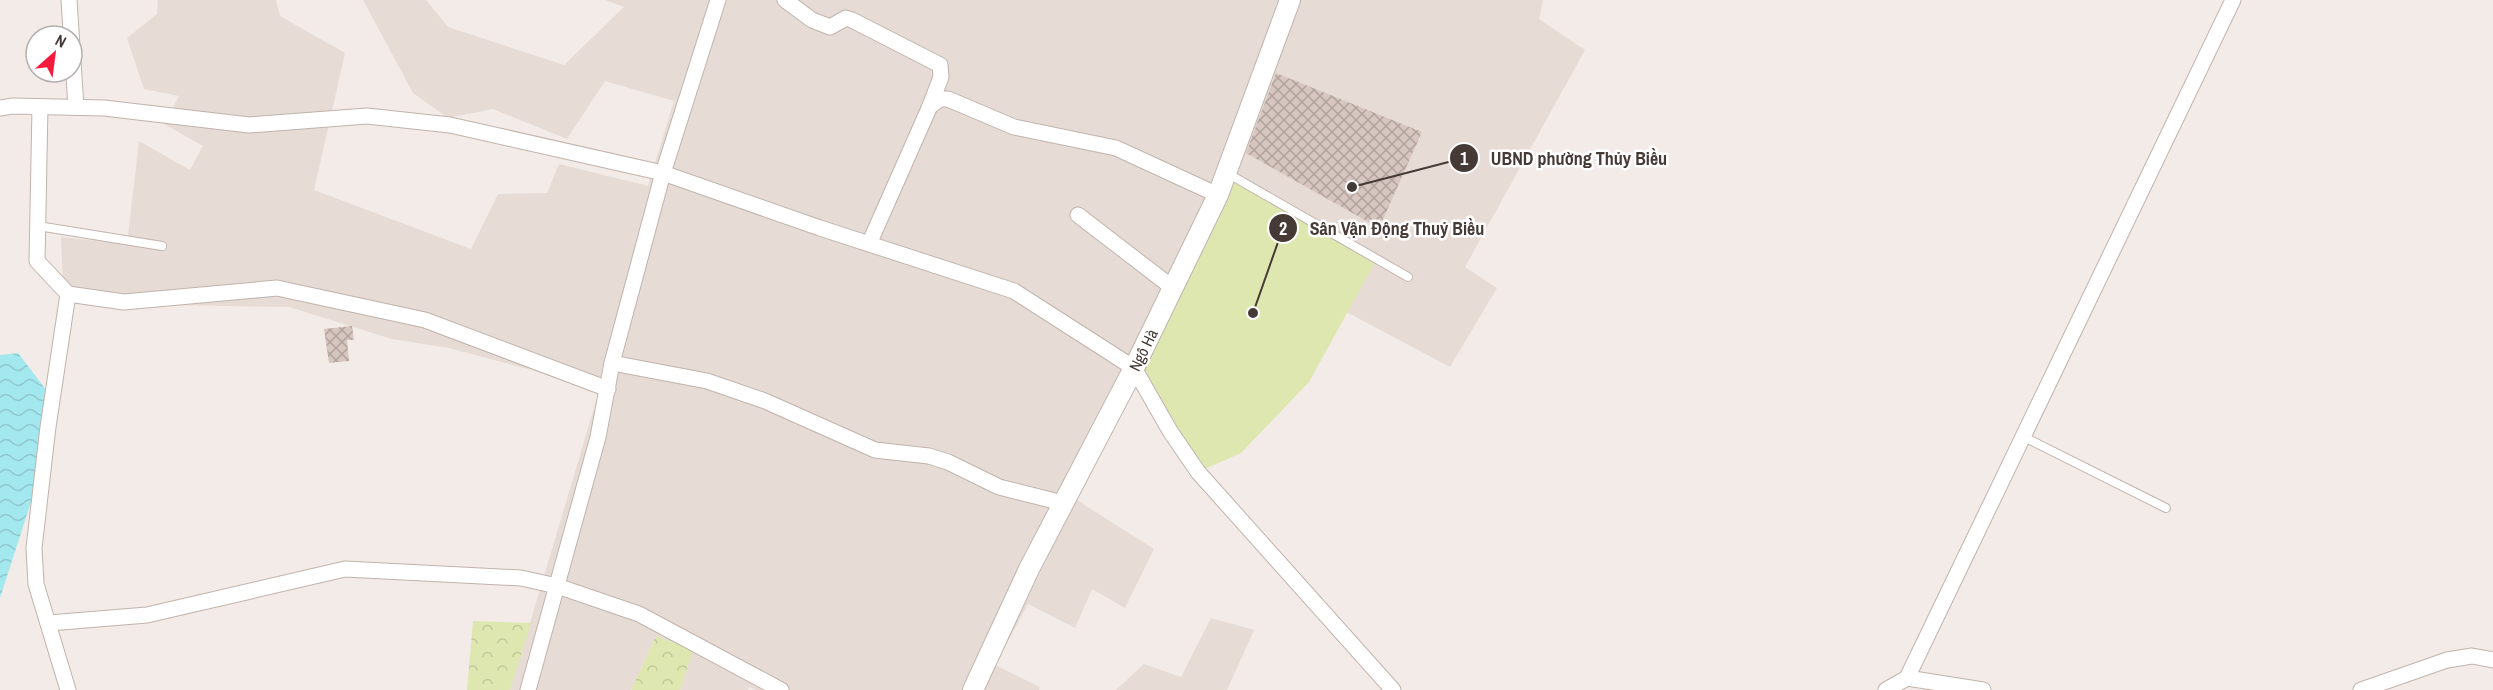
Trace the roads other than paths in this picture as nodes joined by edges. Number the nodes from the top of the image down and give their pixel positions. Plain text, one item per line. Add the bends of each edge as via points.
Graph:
1 (69, 0) edge
2 (718, 0) edge
3 (785, 0) edge
4 (1290, 0) edge
5 (2232, 0) edge
6 (40, 106) junction
7 (930, 106) junction
8 (76, 107) junction
9 (0, 108) edge
10 (1226, 172) junction
11 (663, 173) junction
12 (1218, 195) junction
13 (1078, 215) dead end
14 (38, 226) junction
15 (869, 244) junction
16 (162, 246) dead end
17 (1408, 277) dead end
18 (1173, 288) junction
19 (68, 294) junction
20 (612, 363) junction
21 (1134, 368) junction
22 (608, 389) junction
23 (2024, 437) junction
24 (1064, 503) junction
25 (2166, 508) dead end
26 (556, 586) junction
27 (50, 623) junction
28 (2493, 660) edge
29 (1907, 678) junction
30 (68, 690) edge
31 (528, 690) edge
32 (781, 690) edge
33 (973, 690) edge
34 (1393, 690) edge
35 (1886, 690) edge
36 (1983, 690) edge
37 (2361, 690) edge

1 - 8 street
2 - 11 street
3 - 7 street via 821,25 830,27 846,18 852,20 940,65 941,77
4 - 10 street, Ngô Hà
5 - 23 street
6 - 8 street
6 - 9 street
6 - 14 street
7 - 12 street via 948,99 1014,127 1116,148
7 - 15 street
8 - 11 street via 249,125 367,116 450,125
10 - 12 street, Ngô Hà
10 - 17 lane
11 - 15 street
11 - 20 street
12 - 18 street, Ngô Hà
13 - 18 street
14 - 16 lane
14 - 19 street via 38,261
15 - 21 street via 1014,291
18 - 21 street, Ngô Hà
19 - 22 street via 124,302 277,288 425,320
19 - 27 street via 34,548 36,584
20 - 22 street
20 - 24 street via 707,381 765,401 875,450 929,456 999,487
21 - 24 street, Ngô Hà
21 - 34 street via 1198,472
22 - 26 street
23 - 25 lane
23 - 29 street
24 - 33 street, Ngô Hà
26 - 27 street via 521,578 345,569 147,615
26 - 31 street
26 - 32 street via 650,619
27 - 30 street
28 - 37 street via 2472,656 2447,660
29 - 35 street
29 - 36 street

